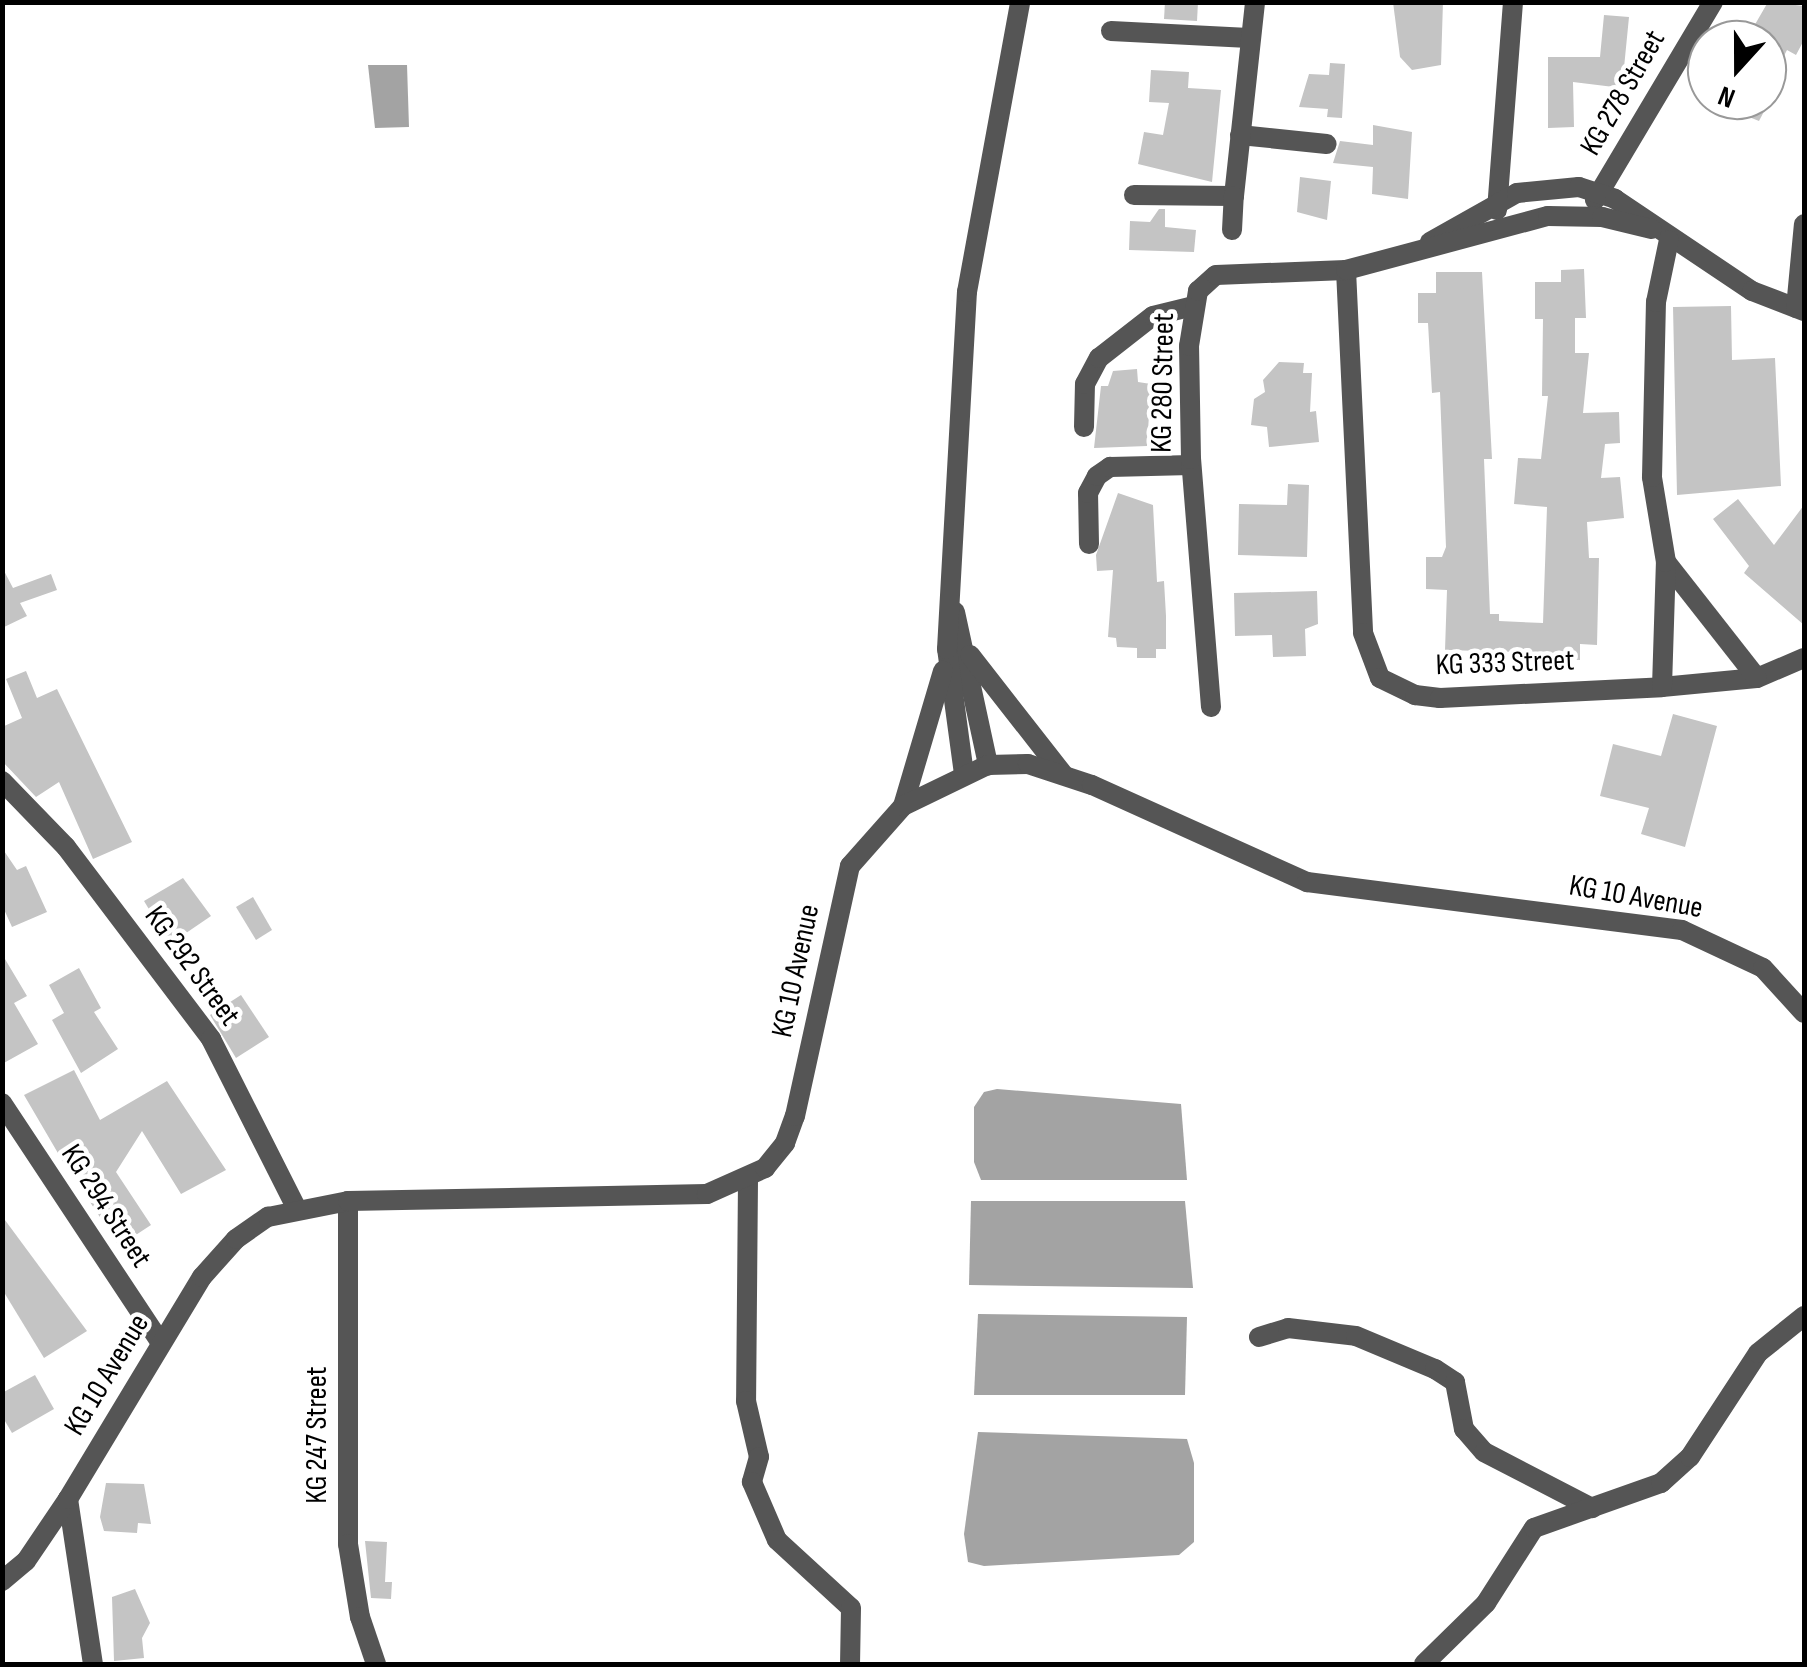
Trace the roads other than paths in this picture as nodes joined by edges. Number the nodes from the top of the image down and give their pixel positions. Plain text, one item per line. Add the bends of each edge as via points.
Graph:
1 (1020, 2) edge
2 (1255, 2) edge
3 (1513, 2) edge
4 (1713, 2) edge
5 (1111, 31) dead end
6 (1249, 38) junction
7 (1240, 135) junction
8 (1328, 144) dead end
9 (1600, 191) junction
10 (1134, 195) dead end
11 (1234, 196) junction
12 (1508, 196) junction
13 (1587, 215) junction
14 (1804, 224) edge
15 (1506, 226) junction
16 (1232, 230) dead end
17 (1661, 234) junction
18 (1420, 250) junction
19 (1346, 270) junction
20 (1193, 306) junction
21 (1800, 309) edge
22 (1084, 427) dead end
23 (1191, 465) junction
24 (1089, 544) dead end
25 (1666, 562) junction
26 (956, 649) junction
27 (1804, 658) edge
28 (1757, 678) junction
29 (1662, 688) junction
30 (1211, 707) dead end
31 (988, 765) junction
32 (964, 774) junction
33 (1064, 775) junction
34 (2, 782) edge
35 (903, 806) junction
36 (1804, 1013) edge
37 (2, 1103) edge
38 (748, 1180) junction
39 (348, 1201) junction
40 (298, 1209) junction
41 (1804, 1316) edge
42 (1259, 1337) dead end
43 (160, 1342) junction
44 (68, 1499) junction
45 (1592, 1508) junction
46 (2, 1581) edge
47 (93, 1664) edge
48 (376, 1664) edge
49 (850, 1664) edge
50 (1424, 1664) edge

1 - 26 street via 967,292 951,596
2 - 6 street
3 - 12 street
4 - 9 street, KG 278 Street
5 - 6 street
6 - 7 street
7 - 8 street
7 - 11 street
9 - 12 street
9 - 13 street, KG 278 Street
9 - 17 street, KG 280 Street
10 - 11 street
11 - 16 street
12 - 15 street
12 - 18 street, KG 280 Street
13 - 15 street, KG 280 Street
13 - 17 street, KG 280 Street
14 - 21 street
15 - 18 street, KG 280 Street
17 - 21 street, KG 280 Street via 1752,291
17 - 25 street via 1652,476
18 - 19 street, KG 280 Street
19 - 20 street, KG 280 Street via 1216,274
19 - 29 street, KG 333 Street via 1362,632 1380,678 1415,696 1440,698
20 - 22 street via 1153,316 1099,358 1085,384
20 - 23 street, KG 280 Street
23 - 24 street via 1102,471 1088,493
23 - 30 street, KG 280 Street
25 - 28 street
25 - 29 street
26 - 31 street
26 - 32 street
26 - 33 street
26 - 35 street
27 - 28 street, KG 333 Street
28 - 29 street, KG 333 Street
31 - 32 street, KG 10 Avenue
31 - 33 street, KG 10 Avenue via 1028,764
32 - 35 street, KG 10 Avenue
33 - 36 street, KG 10 Avenue via 1307,882 1682,930 1763,968
34 - 40 street, KG 292 Street via 66,847 210,1039
35 - 38 street, KG 10 Avenue via 850,866 794,1116 785,1143
37 - 43 street, KG 294 Street
38 - 39 street, KG 10 Avenue via 707,1194
38 - 49 street via 746,1401 759,1456 752,1482 776,1540 852,1608
39 - 40 street, KG 10 Avenue
39 - 48 street, KG 247 Street via 348,1544 356,1602
40 - 43 street, KG 10 Avenue via 268,1217 236,1239
41 - 45 street via 1742,1373 1690,1457 1661,1483
42 - 45 street via 1288,1328 1356,1336 1435,1370 1455,1382 1464,1429 1484,1452
43 - 44 street, KG 10 Avenue
44 - 46 street, KG 10 Avenue via 26,1560
44 - 47 street
45 - 50 street via 1534,1528 1486,1602

